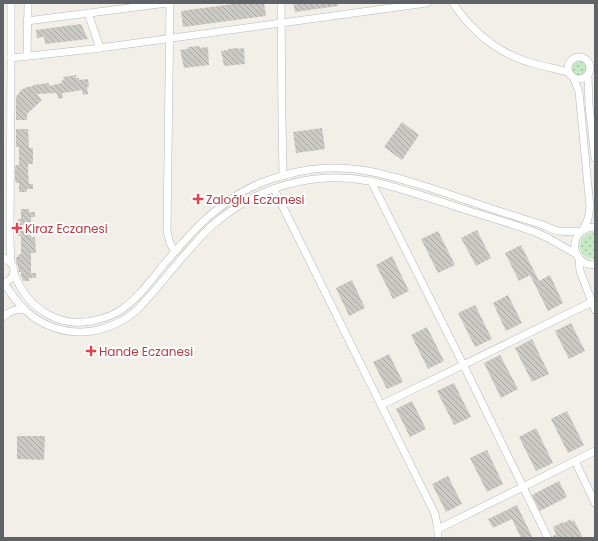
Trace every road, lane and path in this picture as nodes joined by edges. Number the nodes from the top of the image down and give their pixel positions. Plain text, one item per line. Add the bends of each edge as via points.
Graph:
1 (10, 3) edge
2 (28, 3) edge
3 (169, 3) edge
4 (281, 3) edge
5 (362, 3) edge
6 (427, 3) edge
7 (453, 3) edge
8 (362, 12) junction
9 (88, 13) junction
10 (27, 21) junction
11 (281, 23) junction
12 (170, 38) junction
13 (100, 48) junction
14 (27, 56) junction
15 (11, 58) junction
16 (591, 70) edge
17 (568, 72) junction
18 (574, 79) junction
19 (595, 158) edge
20 (283, 176) junction
21 (371, 181) junction
22 (274, 189) junction
23 (595, 227) edge
24 (582, 231) junction
25 (175, 252) junction
26 (578, 256) junction
27 (3, 258) edge
28 (11, 263) junction
29 (595, 264) edge
30 (14, 273) junction
31 (4, 283) edge
32 (592, 302) junction
33 (24, 309) junction
34 (595, 310) edge
35 (3, 317) edge
36 (463, 364) junction
37 (381, 404) junction
38 (595, 451) edge
39 (574, 461) junction
40 (523, 487) junction
41 (595, 503) edge
42 (438, 529) junction
43 (438, 538) edge
44 (548, 538) edge

1 - 15 street
2 - 10 street
3 - 9 street
3 - 12 street
4 - 11 street
5 - 8 street
6 - 8 street
7 - 17 street via 476,31 504,52 530,63
8 - 11 street
9 - 10 street
9 - 13 street
10 - 14 street
11 - 12 street
11 - 20 street
12 - 13 street
12 - 25 street via 167,231
13 - 14 street
14 - 15 street
15 - 28 street
16 - 17 street via 586,60 577,57 569,62
16 - 18 street via 583,79
16 - 19 street via 589,105
17 - 18 street
18 - 24 street via 579,92 590,207
20 - 24 street via 331,168 375,172 558,231
20 - 25 street via 253,186 223,205 202,221
21 - 22 street via 319,178
21 - 26 street via 526,229 548,238
21 - 36 street
22 - 33 street via 243,203 214,223 137,310 117,323 96,330 69,331 43,323
22 - 37 street
23 - 24 street
24 - 26 street via 578,234 574,246
25 - 30 street via 126,307 91,322 67,321 41,310 23,293
26 - 29 street via 585,263
26 - 32 street via 580,271
27 - 28 street
28 - 30 street
30 - 31 street
31 - 33 street
32 - 34 street
32 - 36 street
33 - 35 street via 10,311
36 - 37 street
36 - 40 street
37 - 42 street via 435,514
38 - 39 street
39 - 40 street
39 - 41 street
40 - 42 street
40 - 44 street
42 - 43 street

